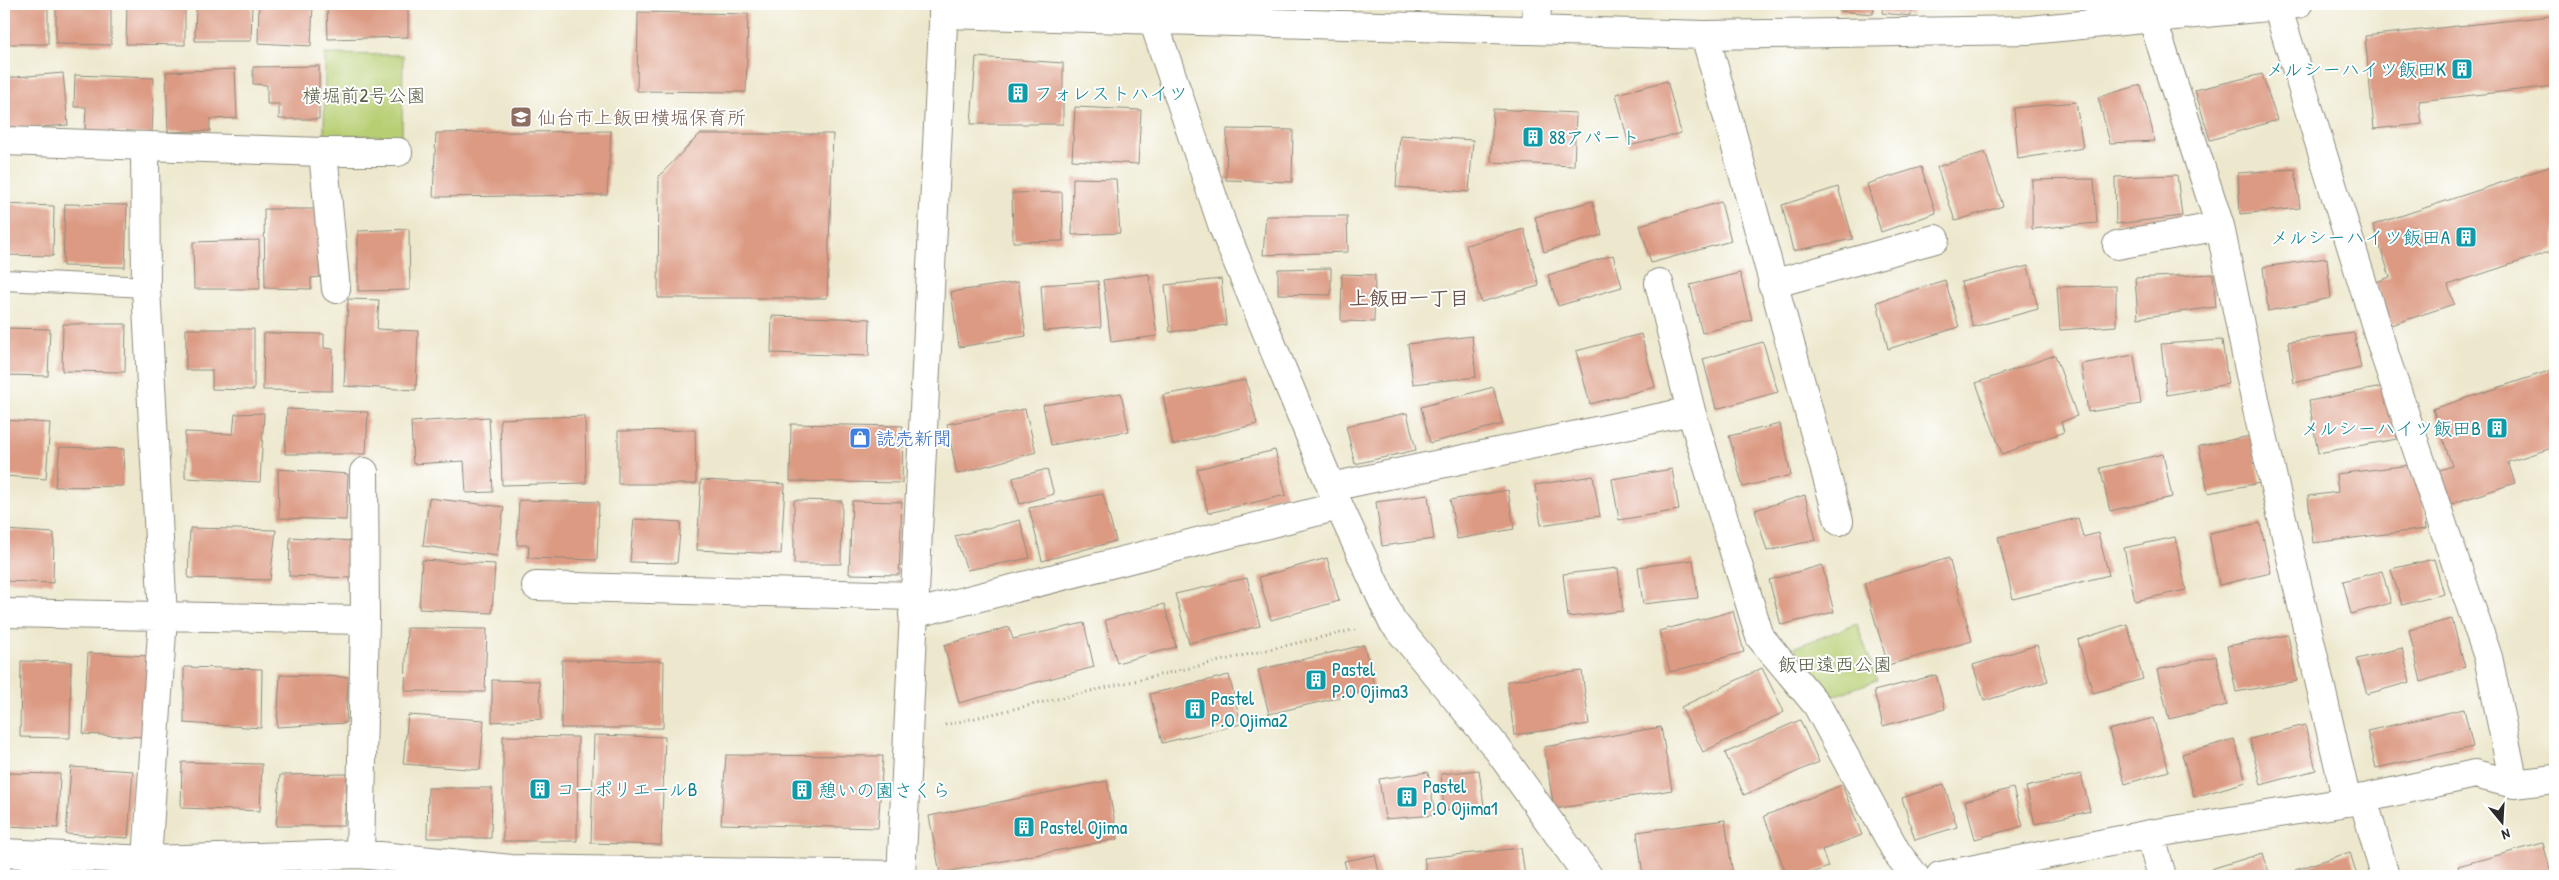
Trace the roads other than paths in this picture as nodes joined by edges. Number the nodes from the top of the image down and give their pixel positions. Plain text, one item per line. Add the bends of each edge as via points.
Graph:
1 (2287, 5) edge
2 (943, 9) edge
3 (1214, 12) edge
4 (1536, 17) edge
5 (2152, 18) junction
6 (1153, 20) junction
7 (1705, 35) junction
8 (4, 141) edge
9 (145, 146) junction
10 (323, 152) junction
11 (398, 152) dead end
12 (2220, 226) junction
13 (1935, 239) dead end
14 (2117, 245) dead end
15 (4, 280) edge
16 (1659, 283) dead end
17 (1772, 284) junction
18 (146, 287) junction
19 (336, 289) dead end
20 (1691, 411) junction
21 (364, 472) dead end
22 (1335, 496) junction
23 (1839, 521) dead end
24 (536, 586) dead end
25 (914, 605) junction
26 (4, 613) edge
27 (163, 617) junction
28 (366, 620) junction
29 (2555, 779) edge
30 (2514, 784) junction
31 (2355, 800) junction
32 (2150, 834) junction
33 (4, 854) edge
34 (360, 854) junction
35 (148, 868) edge
36 (512, 872) edge
37 (901, 875) edge
38 (1588, 876) edge
39 (1915, 876) edge
40 (1940, 876) edge
41 (2162, 876) edge
42 (2385, 876) edge

1 - 5 street
1 - 30 street via 2386,359 2488,657
2 - 6 street
2 - 25 street
3 - 4 street
3 - 6 street
4 - 7 street
5 - 7 street via 2030,30
5 - 12 street
6 - 22 street via 1223,227
7 - 17 street
8 - 9 street
9 - 10 street
9 - 18 street
10 - 11 street
10 - 19 street
12 - 14 street
12 - 31 street via 2258,409
13 - 17 street
15 - 18 lane
16 - 20 street
17 - 23 street
18 - 27 street
20 - 22 street
20 - 39 street via 1760,636 1817,705 1897,853
21 - 28 street
22 - 25 street
22 - 38 street via 1392,621 1496,747
24 - 25 street
25 - 37 street
26 - 27 street
27 - 28 street
27 - 35 street
28 - 34 street
29 - 30 street
30 - 31 street via 2475,774
31 - 32 street
31 - 42 street
32 - 40 street
32 - 41 street
33 - 35 street
34 - 35 street
34 - 36 street
36 - 37 street

